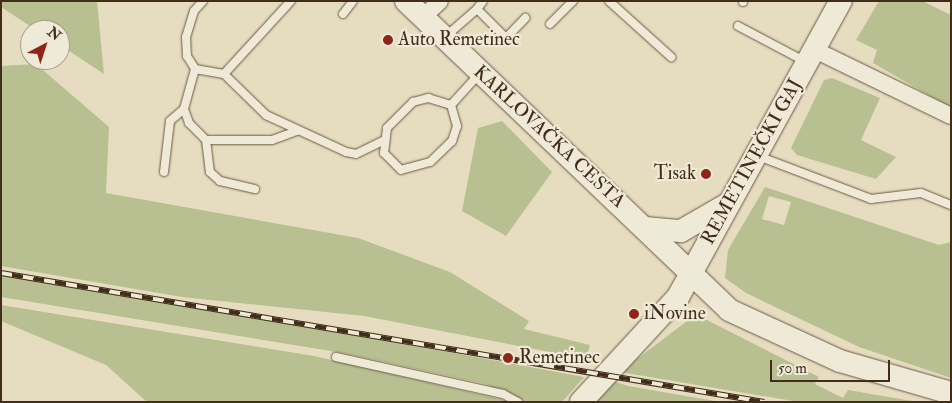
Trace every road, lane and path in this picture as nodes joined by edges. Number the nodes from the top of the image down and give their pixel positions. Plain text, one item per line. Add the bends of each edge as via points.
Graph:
1 (203, 1) edge
2 (291, 1) edge
3 (353, 1) edge
4 (406, 1) edge
5 (440, 1) edge
6 (483, 1) edge
7 (573, 1) edge
8 (609, 1) edge
9 (841, 1) edge
10 (476, 9) junction
11 (343, 14) dead end
12 (423, 18) junction
13 (525, 18) dead end
14 (550, 24) dead end
15 (738, 26) dead end
16 (444, 38) junction
17 (811, 56) junction
18 (671, 57) dead end
19 (195, 69) junction
20 (480, 72) junction
21 (224, 74) junction
22 (451, 105) junction
23 (184, 109) junction
24 (951, 116) edge
25 (297, 131) junction
26 (206, 140) junction
27 (383, 141) junction
28 (757, 156) junction
29 (164, 172) dead end
30 (255, 189) dead end
31 (732, 201) junction
32 (951, 205) edge
33 (645, 228) junction
34 (690, 275) junction
35 (336, 357) dead end
36 (951, 393) edge
37 (518, 402) edge
38 (581, 402) edge

1 - 19 lane via 194,11 186,37 187,56
2 - 21 lane
3 - 11 lane
4 - 12 main road, KARLOVAČKA CESTA
5 - 12 street
6 - 10 lane
7 - 14 lane
8 - 18 lane
9 - 17 main road, REMETINEČKI GAJ
10 - 13 lane via 506,38
10 - 16 lane
12 - 16 main road, KARLOVAČKA CESTA
15 - 17 lane
16 - 20 main road, KARLOVAČKA CESTA
17 - 24 street
17 - 28 main road, REMETINEČKI GAJ
19 - 21 lane
19 - 23 lane
20 - 22 lane
20 - 33 main road, KARLOVAČKA CESTA
21 - 25 lane via 266,115
22 - 27 lane via 428,98 413,102 388,128
22 - 27 lane via 457,126 452,141 430,162 401,170 387,158
23 - 26 lane via 189,123
23 - 29 lane via 170,121
25 - 26 lane via 272,140
25 - 27 lane via 356,154
26 - 30 lane via 210,172 220,182
28 - 31 main road, REMETINEČKI GAJ
28 - 32 lane via 871,199 921,193
31 - 33 main road via 681,231
31 - 34 main road, REMETINEČKI GAJ
33 - 34 main road, KARLOVAČKA CESTA
34 - 36 main road, KARLOVAČKA CESTA via 729,310 818,353
34 - 38 main road, REMETINEČKI GAJ via 674,303
35 - 37 lane via 502,394

